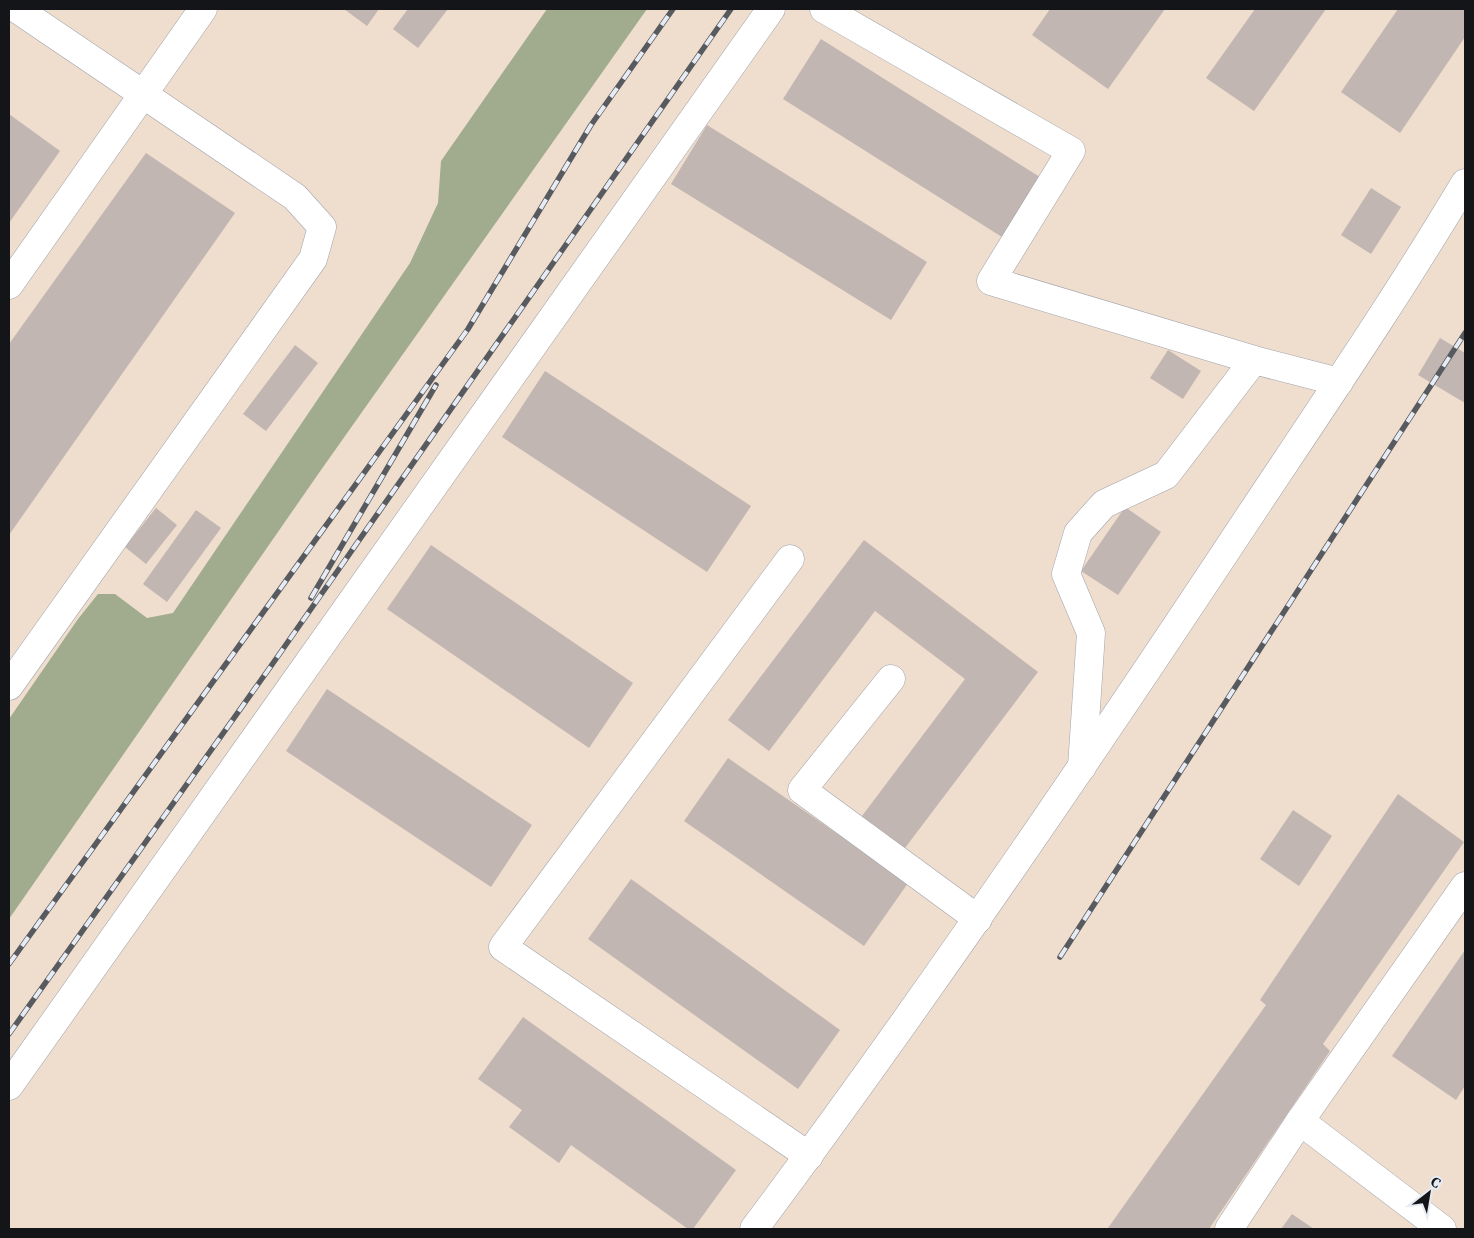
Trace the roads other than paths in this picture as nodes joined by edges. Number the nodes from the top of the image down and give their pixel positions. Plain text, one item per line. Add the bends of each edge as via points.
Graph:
1 (17, 9) edge
2 (203, 9) edge
3 (771, 9) edge
4 (824, 9) edge
5 (143, 94) junction
6 (1465, 183) edge
7 (9, 286) edge
8 (1254, 360) junction
9 (1339, 382) junction
10 (790, 559) dead end
11 (891, 679) dead end
12 (9, 686) edge
13 (1082, 769) junction
14 (1465, 886) edge
15 (978, 919) junction
16 (9, 1086) edge
17 (1300, 1121) junction
18 (808, 1156) junction
19 (754, 1229) edge
20 (1229, 1229) edge
21 (1442, 1229) edge

1 - 5 lane
2 - 5 lane
3 - 16 lane
4 - 8 lane via 1071,151 992,281
5 - 7 lane
5 - 12 lane via 295,197 322,227 313,259
6 - 9 lane
8 - 9 lane
8 - 13 lane via 1166,474 1104,504 1078,533 1066,574 1091,633
9 - 13 lane
10 - 18 lane via 503,947
11 - 15 lane via 802,790
13 - 15 lane
14 - 17 lane
15 - 18 lane
17 - 20 lane
17 - 21 lane
18 - 19 lane

